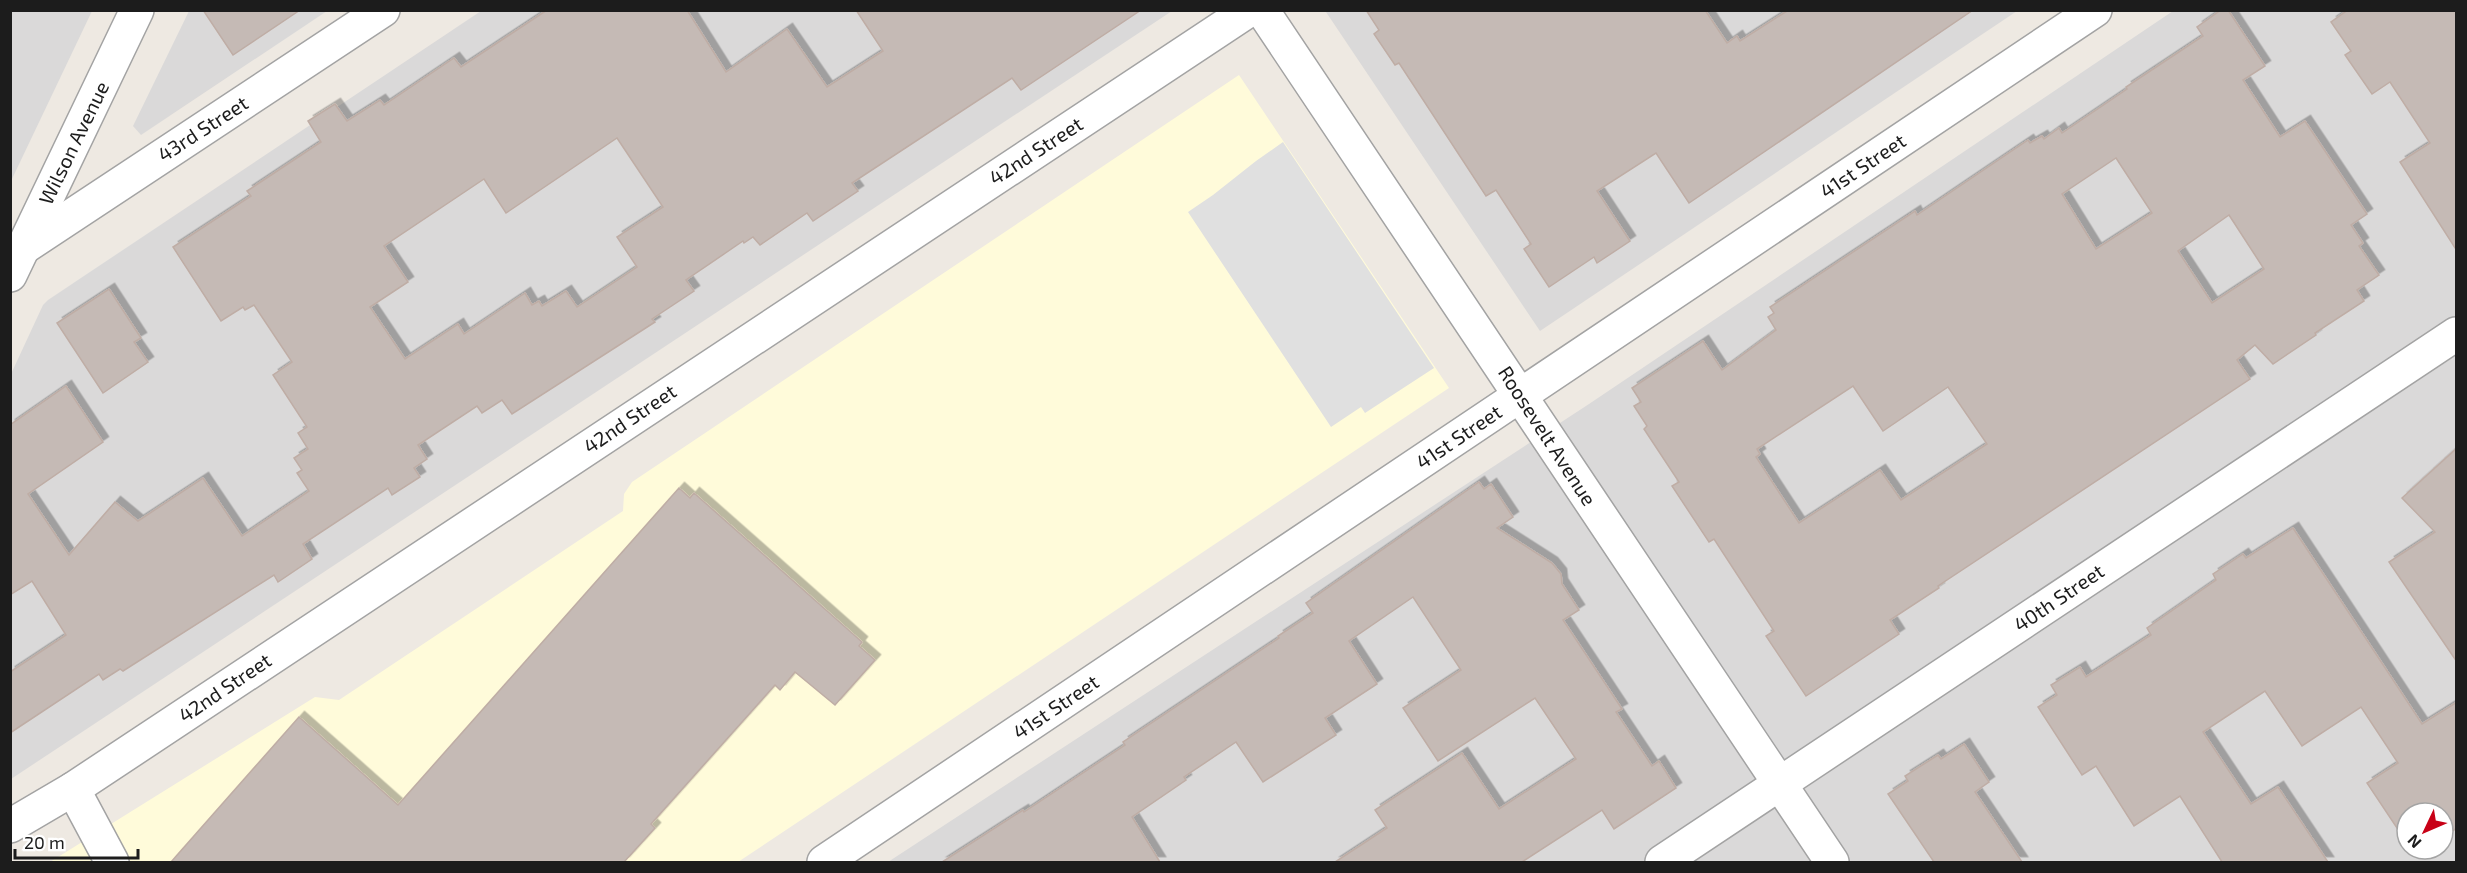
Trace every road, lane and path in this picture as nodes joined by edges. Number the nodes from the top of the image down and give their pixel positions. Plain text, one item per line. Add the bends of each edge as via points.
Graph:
1 (137, 10) edge
2 (383, 10) edge
3 (1249, 10) edge
4 (1262, 10) edge
5 (2095, 10) edge
6 (17, 262) edge
7 (2457, 334) edge
8 (1521, 396) junction
9 (1779, 785) junction
10 (73, 789) junction
11 (10, 826) edge
12 (112, 862) edge
13 (824, 862) edge
14 (1662, 862) edge
15 (1832, 862) edge

1 - 6 street, Wilson Avenue
2 - 6 street, 43rd Street
3 - 10 street, 42nd Street
4 - 8 street, Roosevelt Avenue
5 - 8 street, 41st Street
7 - 9 street, 40th Street
8 - 9 street, Roosevelt Avenue
8 - 13 street, 41st Street
9 - 14 street, 40th Street
9 - 15 street, Roosevelt Avenue
10 - 11 street, 42nd Street
10 - 12 street

